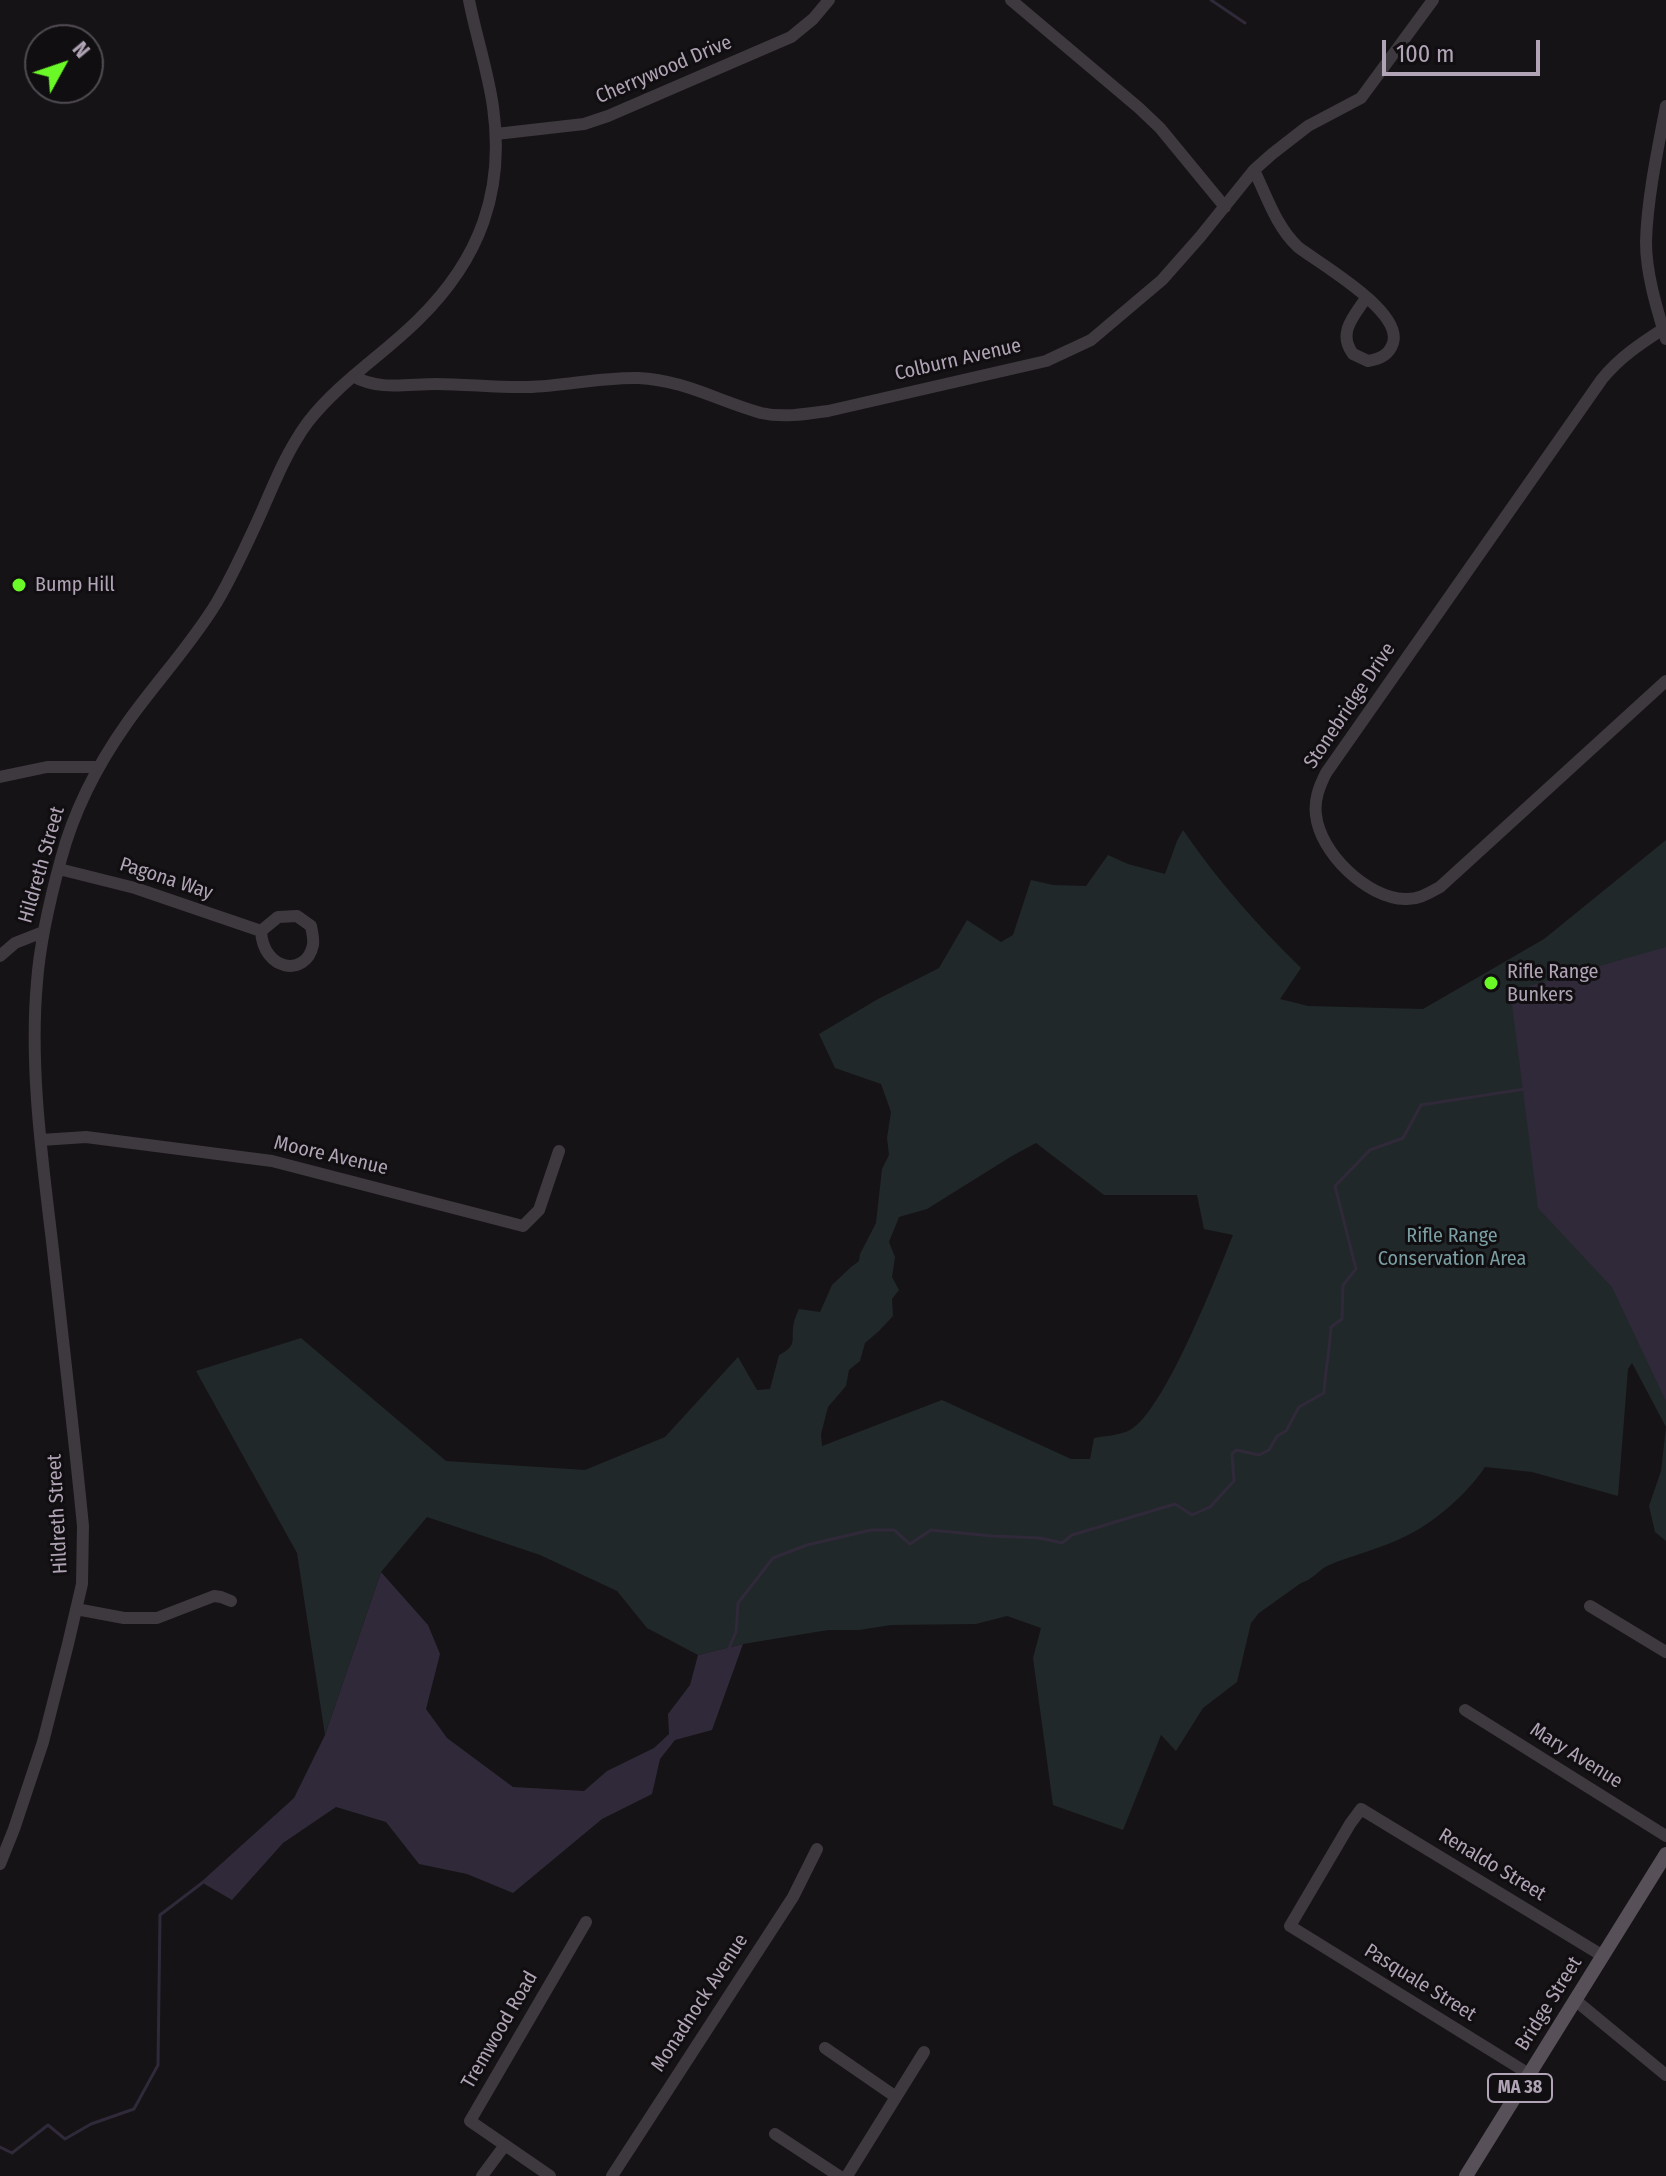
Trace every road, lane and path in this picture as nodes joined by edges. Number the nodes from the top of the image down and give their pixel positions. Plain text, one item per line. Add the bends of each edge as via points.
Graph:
1 (469, 0) edge
2 (829, 0) edge
3 (1011, 0) edge
4 (1429, 1) edge
5 (1666, 106) edge
6 (496, 134) junction
7 (1254, 170) junction
8 (1225, 207) junction
9 (1366, 298) junction
10 (1664, 334) edge
11 (353, 376) junction
12 (1666, 681) edge
13 (99, 767) junction
14 (0, 777) edge
15 (59, 869) junction
16 (261, 931) junction
17 (43, 932) junction
18 (0, 956) edge
19 (41, 1140) junction
20 (559, 1151) dead end
21 (231, 1601) dead end
22 (1590, 1606) dead end
23 (76, 1609) junction
24 (1666, 1652) edge
25 (1465, 1710) dead end
26 (1361, 1809) joint
27 (1666, 1836) edge
28 (817, 1849) dead end
29 (1666, 1854) edge
30 (0, 1864) edge
31 (586, 1922) dead end
32 (1603, 1956) junction
33 (1575, 2000) junction
34 (825, 2048) dead end
35 (924, 2052) dead end
36 (1529, 2074) junction
37 (1666, 2075) edge
38 (896, 2097) junction
39 (775, 2134) dead end
40 (505, 2145) junction
41 (482, 2176) edge
42 (550, 2176) edge
43 (612, 2176) edge
44 (839, 2176) edge
45 (847, 2176) edge
46 (1466, 2176) edge

1 - 6 street, Hildreth Street
2 - 6 street, Cherrywood Drive via 791,37 630,108 584,124
3 - 8 street via 1139,108
4 - 7 street, Colburn Avenue via 1361,98 1308,126
5 - 10 street, Stonebridge Drive via 1646,242
6 - 11 street, Hildreth Street via 494,186 467,259 419,319
7 - 8 street, Colburn Avenue
7 - 9 street via 1288,237
8 - 11 street, Colburn Avenue via 1162,280 1091,340 1046,361 828,411 764,413 677,383 638,378 528,387 384,386
9 - 9 street via 1386,317 1394,336 1385,355 1368,361 1353,354 1345,338 1347,325
10 - 12 street, Stonebridge Drive via 1631,349 1602,379 1326,773 1316,800 1321,834 1342,864 1372,889 1407,900 1423,896 1440,887
11 - 13 street, Hildreth Street via 291,448 214,606
13 - 14 street via 47,767
13 - 15 street, Hildreth Street
15 - 16 street, Pagona Way via 135,888
15 - 17 street, Hildreth Street
16 - 16 street via 278,917 297,916 311,926 313,947 305,959 284,966 267,954
17 - 18 street via 15,943
17 - 19 street, Hildreth Street via 36,985
19 - 20 street, Moore Avenue via 86,1137 272,1161 523,1226 539,1210
19 - 23 street, Hildreth Street via 83,1526
21 - 23 street via 214,1596 142,1619
22 - 24 street
23 - 30 street, Hildreth Street via 43,1742
25 - 27 street, Mary Avenue
26 - 32 street, Renaldo Street
26 - 36 street, Pasquale Street via 1290,1926
28 - 43 street, Monadnock Avenue via 793,1897
29 - 32 main road, Bridge Street / MA 38
31 - 40 street, Tremwood Road via 470,2121
32 - 33 main road, Bridge Street / MA 38
33 - 36 main road, Bridge Street / MA 38
33 - 37 street
34 - 38 street
35 - 38 street
36 - 46 main road, Bridge Street / MA 38
38 - 45 street
39 - 44 street
40 - 41 street
40 - 42 street

